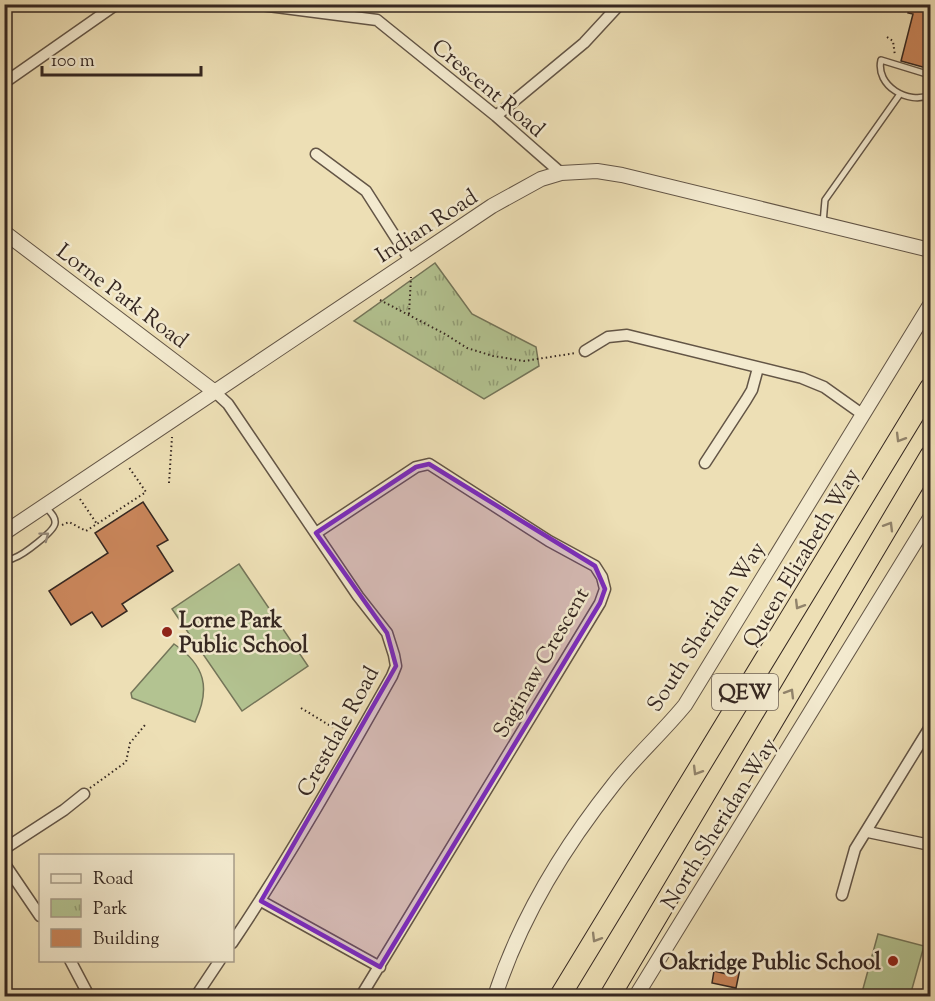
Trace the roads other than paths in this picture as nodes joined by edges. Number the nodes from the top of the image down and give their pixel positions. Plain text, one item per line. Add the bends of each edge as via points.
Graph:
1 (117, 4) edge
2 (253, 4) edge
3 (620, 4) edge
4 (930, 75) edge
5 (4, 83) edge
6 (900, 94) junction
7 (930, 95) edge
8 (496, 116) junction
9 (316, 154) dead end
10 (561, 173) junction
11 (823, 224) junction
12 (4, 232) edge
13 (930, 250) edge
14 (410, 260) junction
15 (930, 305) edge
16 (585, 351) road end
17 (758, 368) junction
18 (930, 388) edge
19 (215, 392) junction
20 (862, 414) junction
21 (930, 456) edge
22 (705, 464) dead end
23 (44, 505) junction
24 (930, 518) edge
25 (4, 533) edge
26 (316, 534) junction
27 (4, 560) edge
28 (930, 727) edge
29 (84, 794) road end
30 (867, 832) junction
31 (930, 845) edge
32 (4, 849) edge
33 (4, 863) edge
34 (842, 895) dead end
35 (261, 901) junction
36 (39, 915) edge
37 (234, 940) edge
38 (71, 962) edge
39 (219, 962) edge
40 (380, 967) junction
41 (89, 996) edge
42 (196, 996) edge
43 (362, 996) edge
44 (495, 996) edge
45 (560, 996) edge
46 (610, 996) edge
47 (636, 996) edge

1 - 5 street
2 - 8 street, Crescent Road via 377,20
3 - 8 street via 584,43
4 - 6 lane via 881,60 880,74
6 - 7 lane via 925,98
6 - 11 lane via 825,200
8 - 10 street, Crescent Road
9 - 14 street via 366,191
10 - 11 street, Indian Road via 597,171 622,175
10 - 14 street, Indian Road via 541,178 492,206
11 - 13 street, Indian Road
12 - 19 street, Lorne Park Road
14 - 19 street, Indian Road
15 - 20 street, South Sheridan Way
16 - 17 street via 608,337 627,335
17 - 20 street via 824,387
17 - 22 street via 747,400
18 -> 45 highway, Queen Elizabeth Way / QEW
19 - 23 street, Indian Road
19 - 26 street, Crestdale Road via 228,404
20 - 44 street, South Sheridan Way via 685,705 613,785 572,843 524,923
46 -> 21 highway, QEW
23 - 25 street, Indian Road
27 -> 23 lane via 21,555 54,530 56,522
24 - 47 street, North Sheridan Way
26 - 35 street, Crestdale Road via 387,633 396,666
26 - 40 street, Saginaw Crescent via 416,467 429,464 595,566 605,589
28 - 30 street
29 - 32 street
30 - 31 street
30 - 34 street via 855,849
33 - 36 street
35 - 37 street, Crestdale Road
35 - 40 street
38 - 41 street
39 - 42 street
40 - 43 street, Saginaw Crescent

